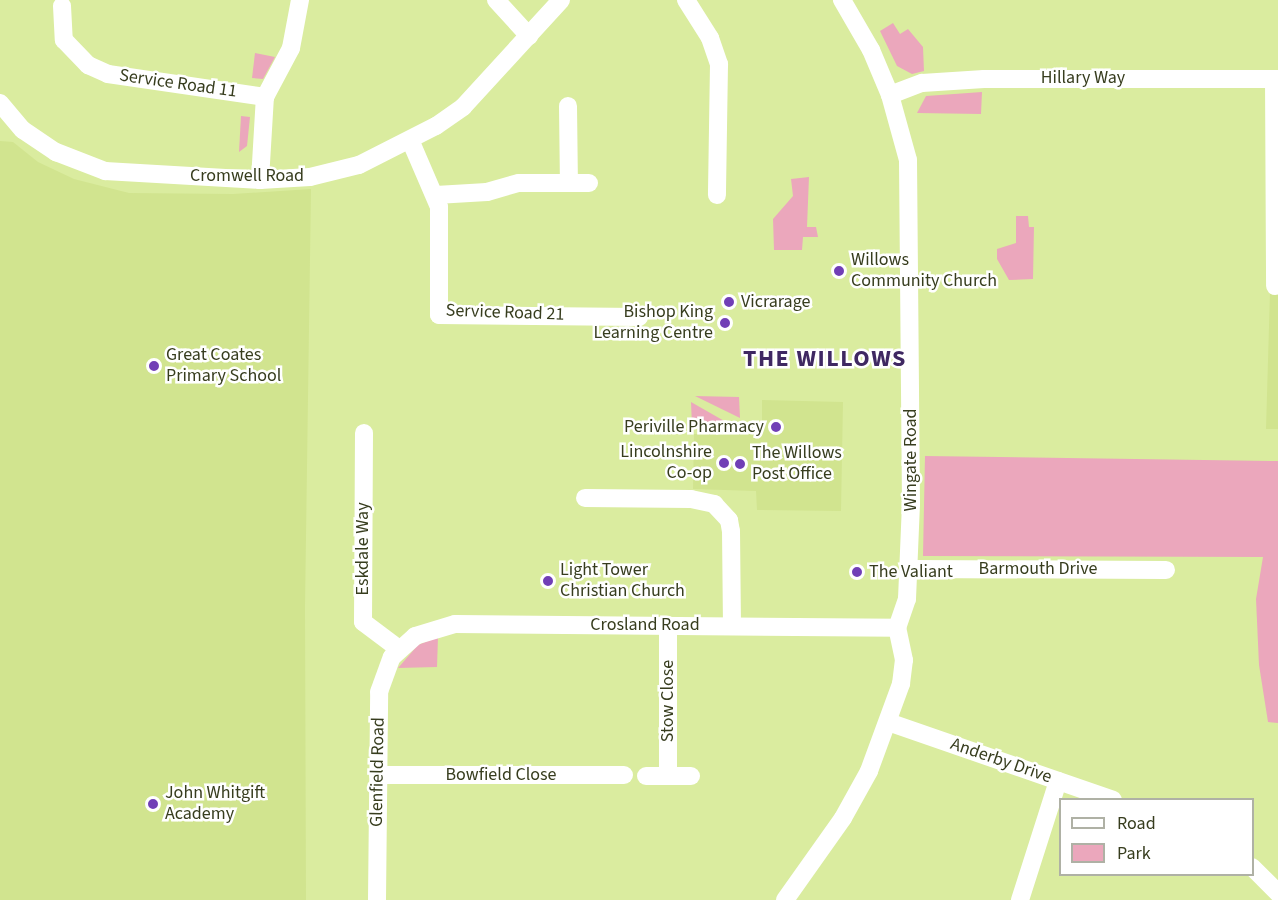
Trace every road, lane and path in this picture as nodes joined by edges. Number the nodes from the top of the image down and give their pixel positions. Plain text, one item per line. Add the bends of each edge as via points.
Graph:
1 (300, 0) edge
2 (495, 0) edge
3 (561, 0) edge
4 (686, 0) edge
5 (842, 0) edge
6 (62, 6) dead end
7 (529, 36) junction
8 (1276, 79) edge
9 (890, 95) junction
10 (265, 97) junction
11 (0, 103) edge
12 (568, 106) dead end
13 (411, 142) junction
14 (260, 180) junction
15 (569, 183) junction
16 (589, 183) dead end
17 (436, 195) junction
18 (717, 195) dead end
19 (1275, 286) dead end
20 (639, 317) dead end
21 (364, 433) dead end
22 (585, 498) dead end
23 (909, 568) junction
24 (1166, 570) dead end
25 (732, 625) junction
26 (668, 626) junction
27 (897, 628) junction
28 (399, 649) junction
29 (888, 722) junction
30 (378, 775) junction
31 (624, 775) dead end
32 (645, 776) dead end
33 (668, 776) junction
34 (692, 776) dead end
35 (1058, 781) junction
36 (1107, 798) edge
37 (1254, 869) edge
38 (1278, 893) edge
39 (377, 900) edge
40 (785, 900) edge
41 (1020, 900) edge

1 - 10 street via 291,48
2 - 7 street
3 - 7 street, Cromwell Road
4 - 18 street via 710,38 719,64
5 - 9 street, Wingate Road via 871,50
6 - 10 street, Service Road 11 via 64,40 81,60 108,74
7 - 13 street, Cromwell Road via 463,106
8 - 9 street, Hillary Way via 984,79 922,83
8 - 19 street
9 - 23 street, Wingate Road via 908,160
10 - 14 street
11 - 14 street, Cromwell Road via 23,130 56,152 105,171
12 - 15 street
13 - 14 street, Cromwell Road via 330,173
13 - 17 street, Service Road 21
15 - 16 street
15 - 17 street via 519,183 487,192
17 - 20 street, Service Road 21 via 439,315
21 - 28 street, Eskdale Way via 363,622
22 - 25 street via 705,501 729,520
23 - 24 street, Barmouth Drive
23 - 27 street, Wingate Road via 907,599
25 - 26 street, Crosland Road
25 - 27 street, Crosland Road
26 - 28 street, Crosland Road via 454,624 415,636
26 - 33 street, Stow Close
27 - 29 street via 904,660 901,684
28 - 30 street, Glenfield Road via 387,665 379,692
29 - 35 street, Anderby Drive
29 - 40 street via 858,792
30 - 31 street, Bowfield Close
30 - 39 street, Glenfield Road
32 - 33 street
33 - 34 street
35 - 36 street, Anderby Drive
35 - 41 street
37 - 38 street

